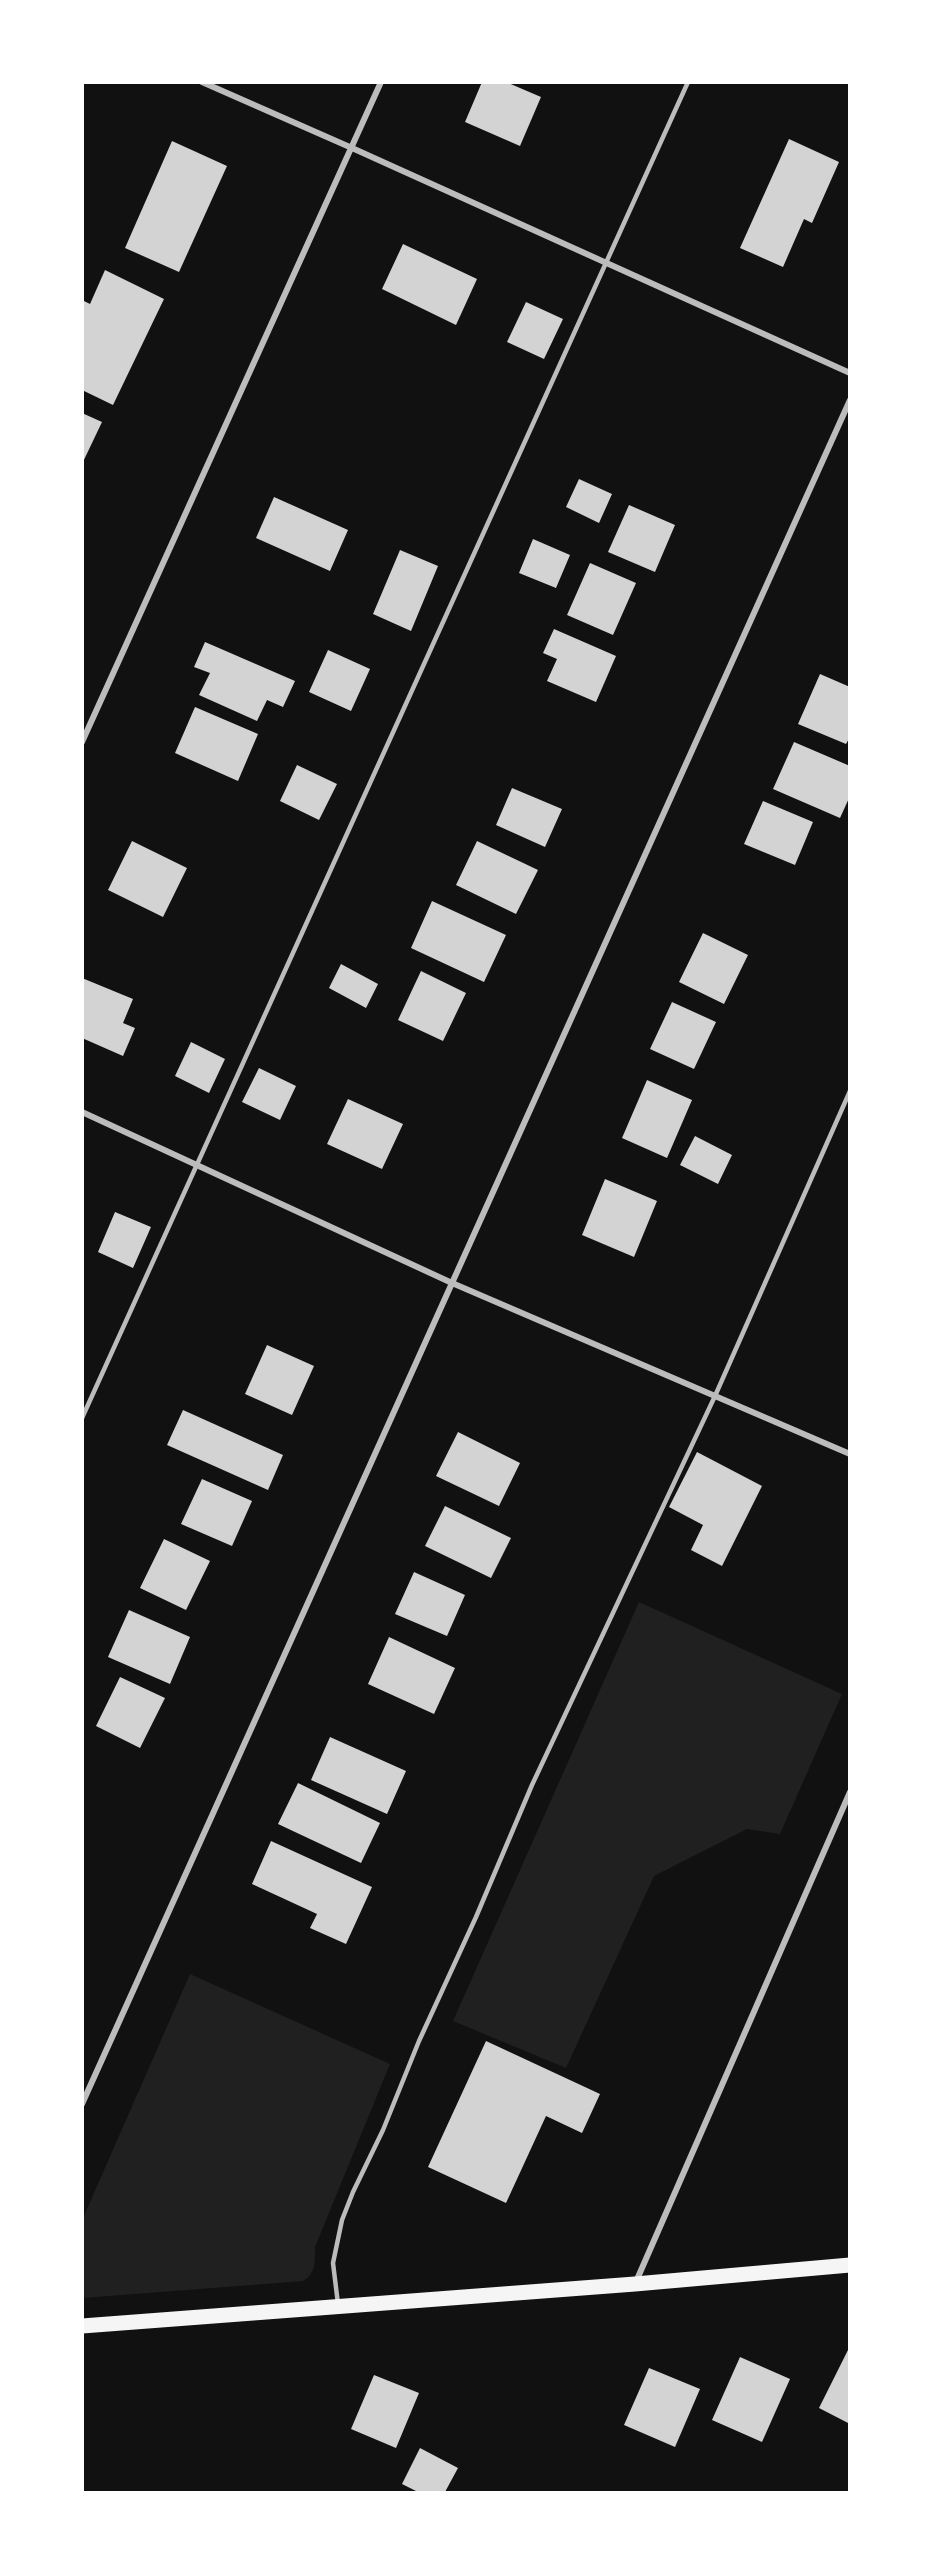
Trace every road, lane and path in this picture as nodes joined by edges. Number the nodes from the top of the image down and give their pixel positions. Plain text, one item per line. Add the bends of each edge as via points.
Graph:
1 (202, 82) edge
2 (381, 82) edge
3 (688, 82) edge
4 (352, 148) junction
5 (607, 264) junction
6 (849, 373) edge
7 (849, 400) edge
8 (82, 742) edge
9 (849, 1091) edge
10 (82, 1112) edge
11 (198, 1166) junction
12 (452, 1283) junction
13 (715, 1396) junction
14 (82, 1418) edge
15 (849, 1454) edge
16 (849, 1792) edge
17 (82, 2104) edge
18 (849, 2265) edge
19 (635, 2284) junction
20 (339, 2307) junction
21 (82, 2326) edge

1 - 4 street
2 - 4 street
3 - 5 lane
4 - 5 street
4 - 8 street
5 - 6 street
5 - 11 lane
7 - 12 street
9 - 13 lane
10 - 11 street
11 - 12 street
11 - 14 lane
12 - 13 street
12 - 17 street
13 - 15 street
13 - 20 lane via 532,1785 353,2192 333,2263
16 - 19 street
18 - 19 main road
19 - 20 main road
20 - 21 main road

